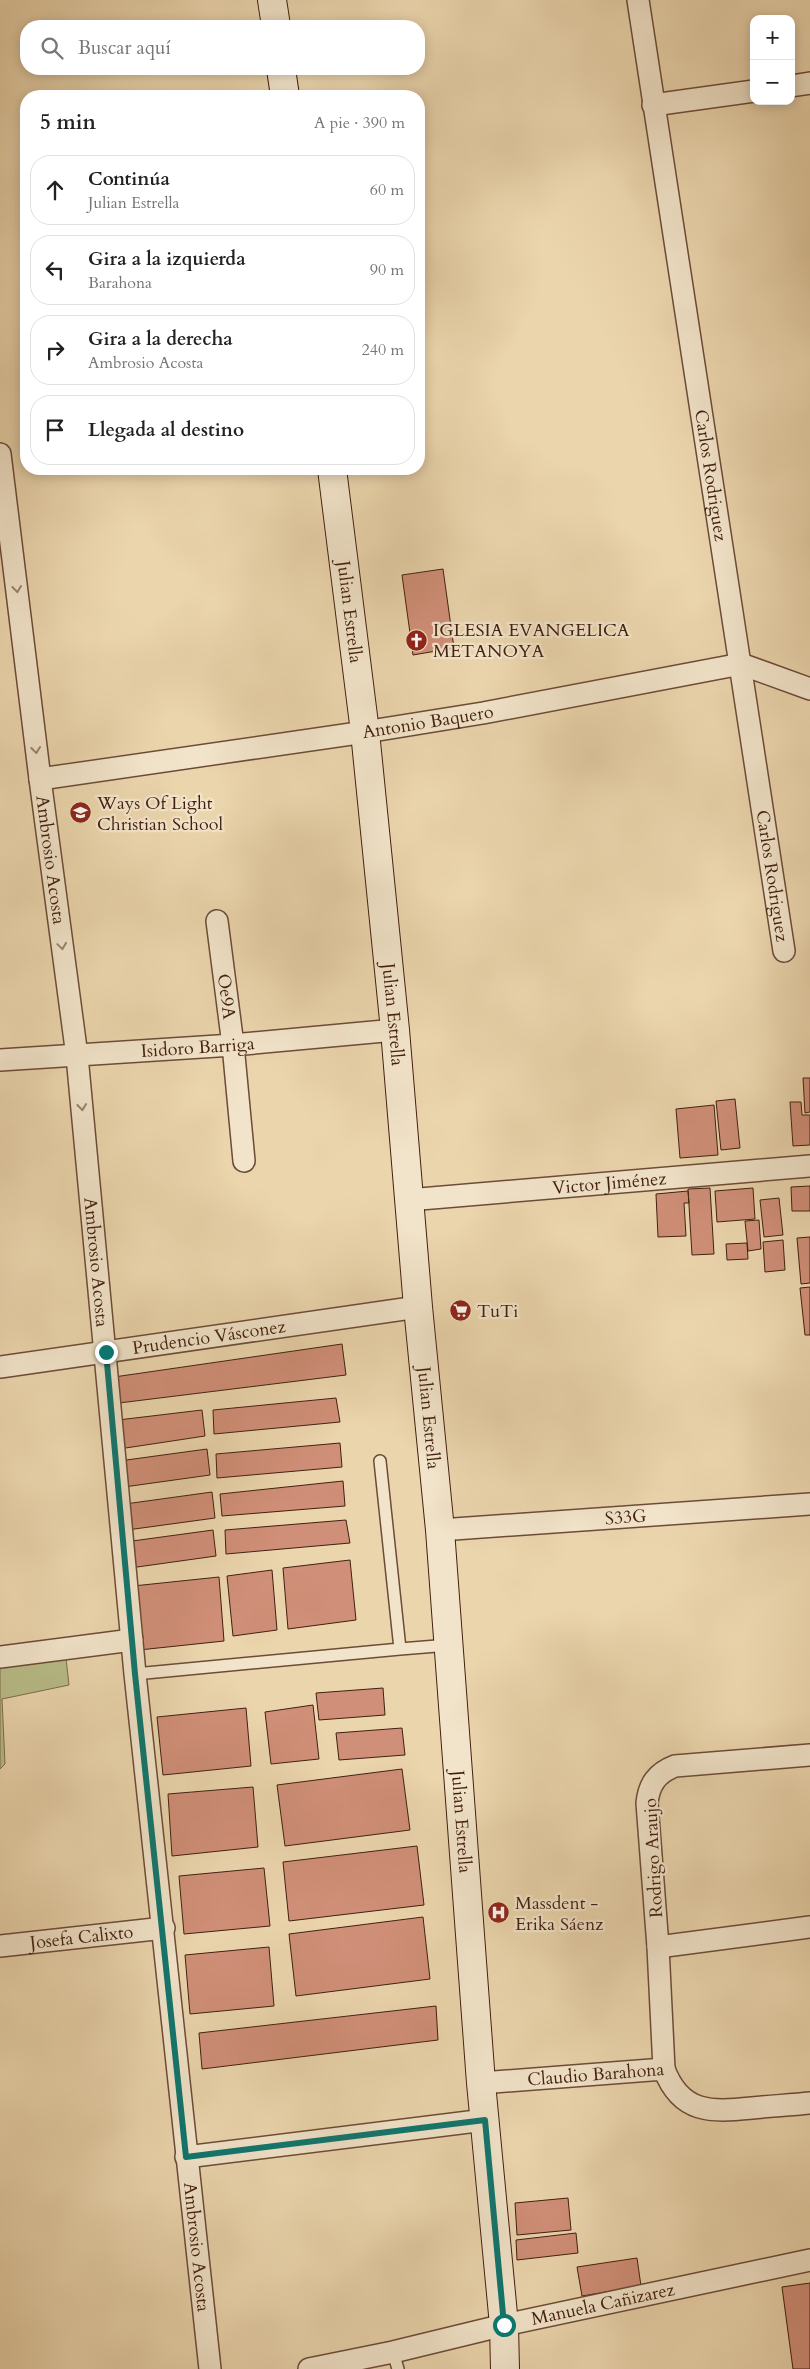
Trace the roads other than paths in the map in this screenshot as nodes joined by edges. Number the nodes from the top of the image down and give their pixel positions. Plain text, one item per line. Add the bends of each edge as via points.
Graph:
1 (272, 0) edge
2 (638, 0) edge
3 (275, 20) edge
4 (282, 75) edge
5 (810, 83) edge
6 (795, 85) edge
7 (284, 90) edge
8 (750, 92) edge
9 (653, 105) junction
10 (0, 454) edge
11 (333, 475) edge
12 (741, 664) junction
13 (810, 689) edge
14 (365, 732) junction
15 (40, 779) junction
16 (217, 921) dead end
17 (784, 951) dead end
18 (395, 1030) junction
19 (233, 1045) junction
20 (77, 1056) junction
21 (0, 1060) edge
22 (244, 1161) dead end
23 (810, 1166) edge
24 (408, 1200) junction
25 (418, 1308) junction
26 (106, 1352) junction
27 (0, 1367) edge
28 (380, 1461) dead end
29 (810, 1504) edge
30 (440, 1530) junction
31 (132, 1640) junction
32 (449, 1645) junction
33 (400, 1649) junction
34 (0, 1657) edge
35 (135, 1674) junction
36 (810, 1755) edge
37 (810, 1927) edge
38 (164, 1928) junction
39 (0, 1946) edge
40 (658, 1947) junction
41 (664, 2069) junction
42 (481, 2084) junction
43 (810, 2103) edge
44 (485, 2120) junction
45 (186, 2157) junction
46 (810, 2260) edge
47 (504, 2325) junction
48 (395, 2361) edge
49 (210, 2369) edge
50 (309, 2369) edge
51 (505, 2369) edge

1 - 3 street
2 - 9 street, Carlos Rodriguez
4 - 7 street
5 - 6 street
8 - 9 street
9 - 12 street, Carlos Rodriguez
10 -> 15 street, Ambrosio Acosta
11 - 14 street, Julian Estrella
12 - 13 street
12 - 14 street, Antonio Baquero
12 - 17 street, Carlos Rodriguez
14 - 15 street, Antonio Baquero
14 - 18 street, Julian Estrella
15 -> 20 street, Ambrosio Acosta
16 - 19 street, Oe9A
18 - 19 street, Isidoro Barriga
18 - 24 street, Julian Estrella
19 - 20 street, Isidoro Barriga
19 - 22 street, Oe9A
20 - 21 street, Isidoro Barriga
20 -> 26 street, Ambrosio Acosta
23 - 24 street, Victor Jiménez
24 - 25 street, Julian Estrella
25 - 26 street, Prudencio Vásconez
25 - 30 street, Julian Estrella
26 - 27 street, Prudencio Vásconez
26 - 31 street, Ambrosio Acosta
28 - 33 lane
29 - 30 street, S33G
30 - 32 street, Julian Estrella
31 - 34 street
31 - 35 street, Ambrosio Acosta
32 - 33 lane
32 - 42 street, Julian Estrella
33 - 35 lane
35 - 38 street, Ambrosio Acosta
36 - 40 street, Rodrigo Araujo via 675,1766 657,1776 648,1793 647,1803
37 - 40 street
38 - 39 street, Josefa Calixto
38 - 45 street, Ambrosio Acosta
40 - 41 street, Rodrigo Araujo
41 - 42 street, Claudio Barahona
41 - 43 street, Claudio Barahona via 669,2084 680,2097 700,2108 718,2111
42 - 44 street, Julian Estrella
44 - 45 street
44 - 47 street, Julian Estrella
45 - 49 street, Ambrosio Acosta
46 - 47 street, Manuela Cañizarez
47 - 48 street, Manuela Cañizarez
47 - 51 street, Julian Estrella
48 - 50 street, Manuela Cañizarez

